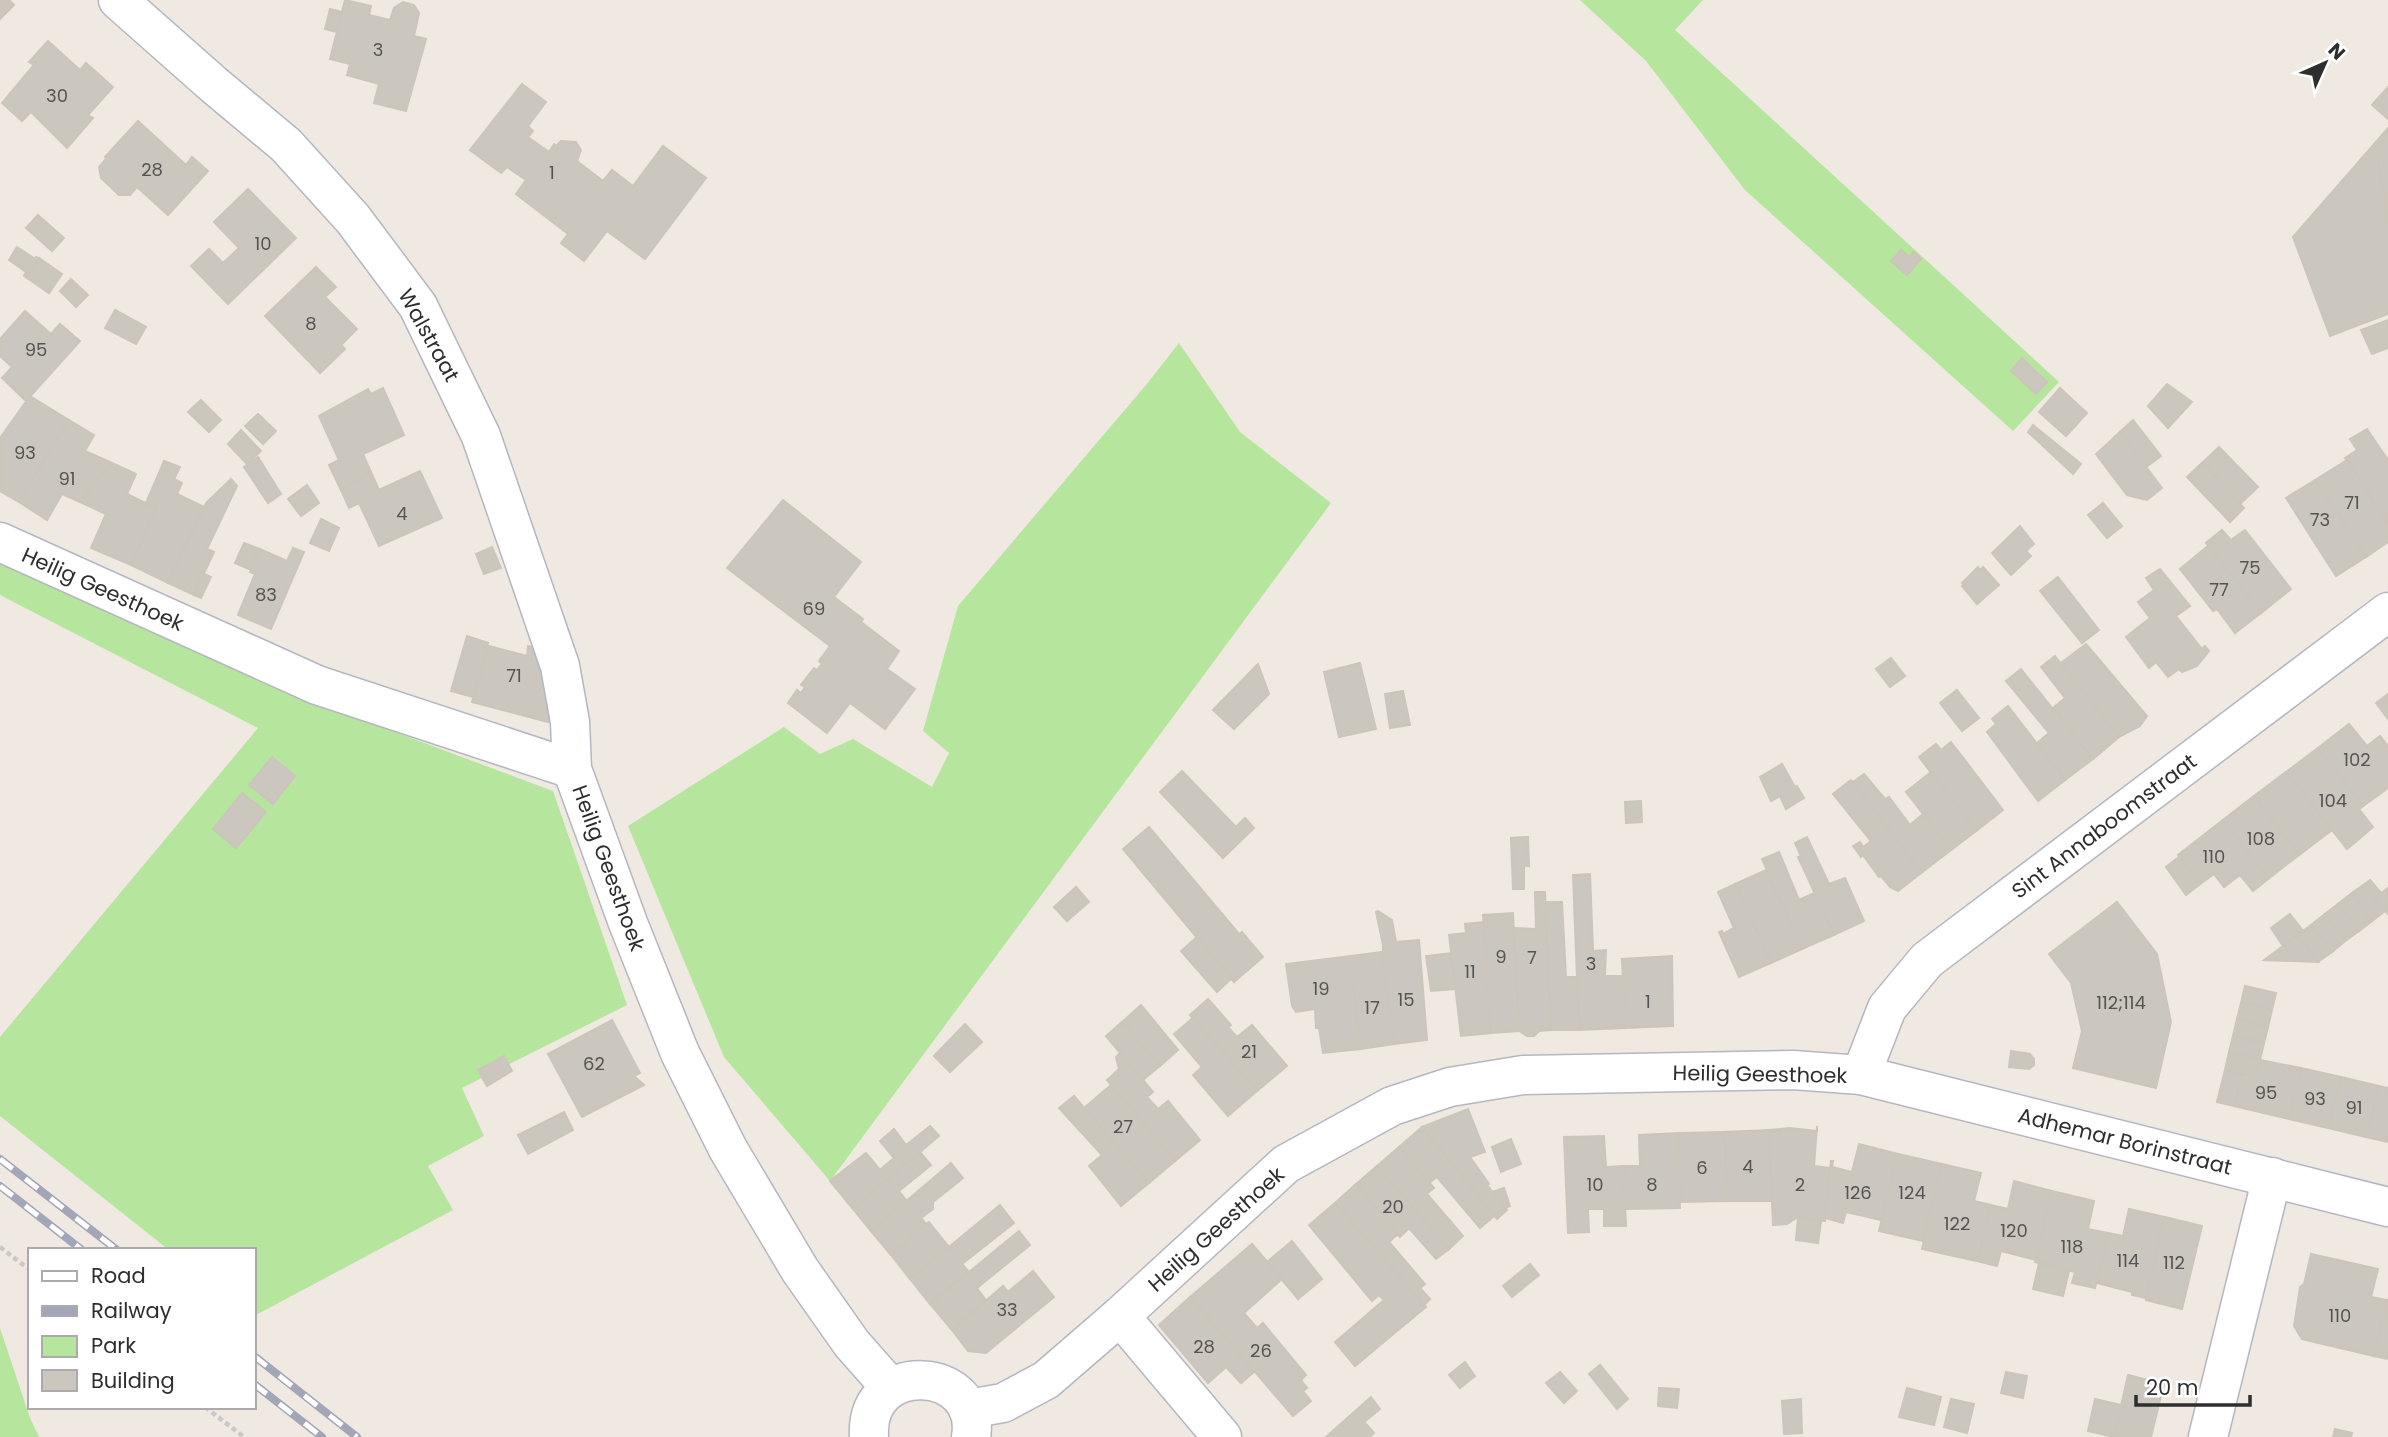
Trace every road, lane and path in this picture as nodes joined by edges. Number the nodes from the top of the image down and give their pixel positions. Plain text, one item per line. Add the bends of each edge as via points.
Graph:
1 (118, 0) edge
2 (0, 542) edge
3 (2388, 612) edge
4 (572, 769) junction
5 (1861, 1075) junction
6 (2272, 1177) junction
7 (2388, 1207) edge
8 (0, 1247) edge
9 (28, 1268) edge
10 (1120, 1316) junction
11 (891, 1388) junction
12 (208, 1409) edge
13 (970, 1423) edge
14 (244, 1437) edge
15 (869, 1437) edge
16 (1222, 1437) edge
17 (2208, 1437) edge

1 - 4 street, Walstraat via 286,145 353,219 418,306 481,436 560,666
2 - 4 street, Heilig Geesthoek via 317,685
3 - 5 street, Sint Annaboomstraat via 1927,960 1887,1008
4 - 11 street, Heilig Geesthoek via 680,1054 728,1149 800,1270
5 - 6 street, Adhemar Borinstraat
5 - 10 street, Heilig Geesthoek via 1793,1070 1523,1075 1450,1087 1392,1107 1286,1164
6 - 7 street, Adhemar Borinstraat
6 - 17 street
8 - 9 path
10 - 13 street, Heilig Geesthoek via 1046,1380
10 - 16 street
11 - 13 street via 914,1379 942,1383 956,1393
11 - 15 street via 872,1411
12 - 14 path

